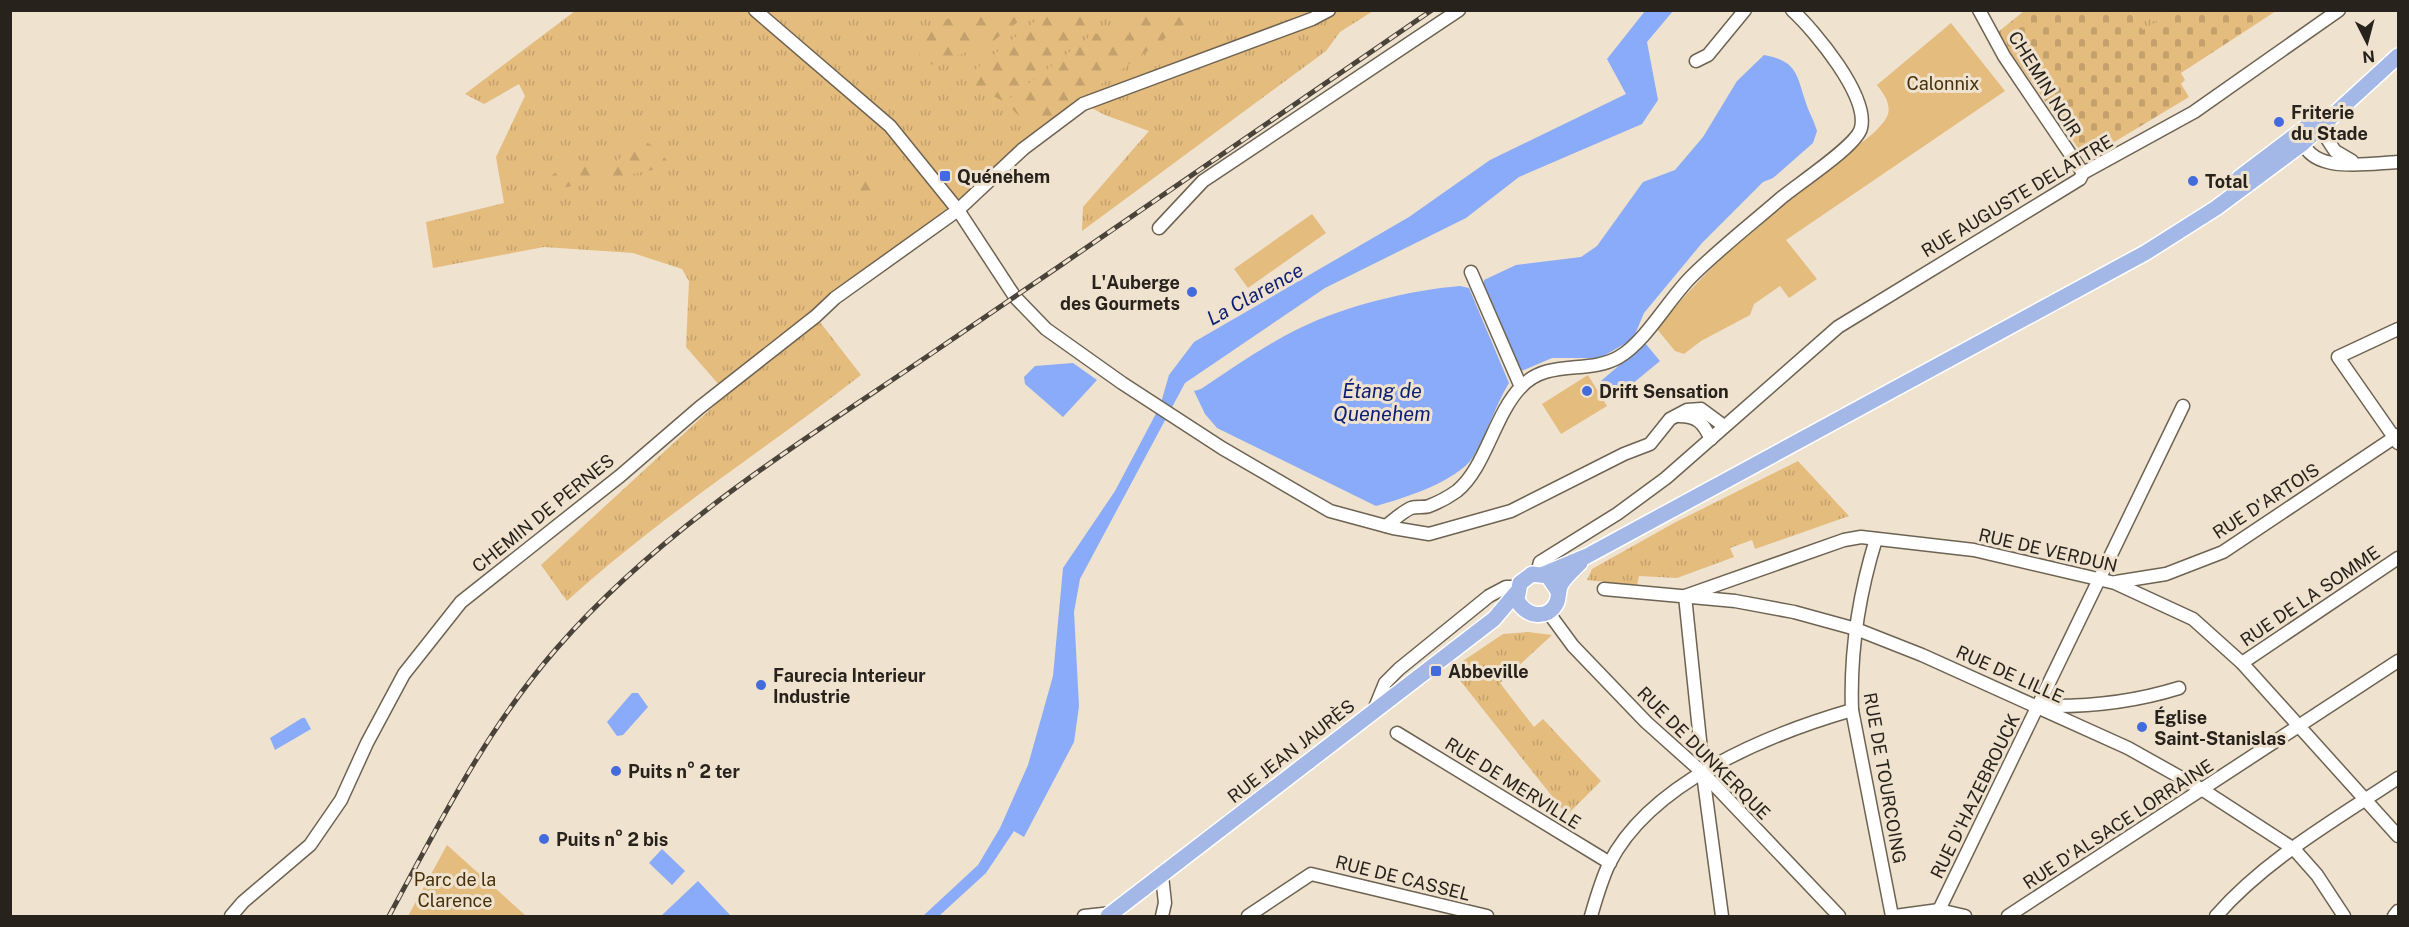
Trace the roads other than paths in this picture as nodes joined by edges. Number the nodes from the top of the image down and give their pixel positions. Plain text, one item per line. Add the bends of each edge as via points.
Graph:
1 (755, 10) edge
2 (1329, 10) edge
3 (1459, 10) edge
4 (1744, 10) edge
5 (1792, 10) edge
6 (1979, 10) edge
7 (2339, 10) edge
8 (2398, 46) edge
9 (2398, 56) edge
10 (1696, 61) dead end
11 (2308, 132) junction
12 (2398, 162) edge
13 (2359, 163) junction
14 (2083, 173) junction
15 (958, 210) junction
16 (1159, 228) dead end
17 (1471, 272) dead end
18 (2398, 329) edge
19 (1521, 387) junction
20 (2183, 406) dead end
21 (1675, 416) junction
22 (1724, 426) junction
23 (1711, 439) junction
24 (2397, 439) edge
25 (1386, 526) junction
26 (1876, 539) junction
27 (1587, 556) junction
28 (2398, 558) edge
29 (1541, 574) junction
30 (2101, 579) junction
31 (2115, 582) junction
32 (1604, 589) dead end
33 (1517, 590) junction
34 (1558, 591) junction
35 (1684, 596) junction
36 (1527, 612) junction
37 (1548, 612) junction
38 (1494, 619) junction
39 (1856, 629) junction
40 (2398, 661) edge
41 (2242, 663) junction
42 (2179, 688) dead end
43 (2039, 706) junction
44 (1374, 710) junction
45 (1852, 710) junction
46 (2301, 727) junction
47 (1397, 733) dead end
48 (1701, 750) dead end
49 (1703, 773) junction
50 (2398, 778) edge
51 (2203, 790) junction
52 (2366, 800) junction
53 (2398, 836) edge
54 (2294, 849) junction
55 (1610, 863) junction
56 (1162, 876) junction
57 (1939, 910) junction
58 (2398, 910) edge
59 (1110, 915) edge
60 (231, 916) edge
61 (1084, 916) edge
62 (1162, 916) edge
63 (1248, 916) edge
64 (1487, 916) edge
65 (1591, 916) edge
66 (1722, 916) edge
67 (1839, 916) edge
68 (1893, 916) edge
69 (1965, 916) edge
70 (2008, 916) edge
71 (2216, 916) edge
72 (2344, 916) edge
73 (2394, 916) edge

1 - 15 street via 890,126
2 - 15 street, CHEMIN DE PERNES via 1083,104 1023,148
3 - 16 street via 1203,181
4 - 10 street via 1708,55
5 - 19 street via 1827,49 1851,87 1861,112 1861,130 1849,146 1793,187 1691,277 1618,358 1556,368 1533,377
6 - 14 street, CHEMIN NOIR via 2004,56
7 - 14 street, RUE AUGUSTE DELATTRE via 2194,112
8 - 11 main road
9 - 11 main road
11 - 13 street via 2339,156
11 - 13 street via 2322,161
11 - 27 main road via 2102,274
12 - 13 street
14 - 22 street, RUE AUGUSTE DELATTRE via 2080,179 1838,327
15 - 25 street via 1030,315 1152,402 1330,512
15 - 60 street, CHEMIN DE PERNES via 835,297 461,602 405,674 341,800 310,845
17 - 19 street
18 - 24 street via 2338,357
19 - 25 street via 1477,465 1458,490 1429,506 1413,507
20 - 30 street, RUE D'HAZEBROUCK
21 - 22 street via 1701,408
21 - 23 street via 1700,420
21 - 25 street via 1642,449 1511,511 1429,534
22 - 23 street, RUE AUGUSTE DELATTRE
23 - 29 street, RUE AUGUSTE DELATTRE via 1617,514 1540,562
24 - 31 street, RUE D'ARTOIS via 2223,552 2166,574
26 - 30 street, RUE DE VERDUN via 1974,550
26 - 35 street, RUE DE VERDUN via 1844,540
26 - 39 street, RUE DE TOURCOING
27 - 29 main road
27 - 34 main road
28 - 41 street, RUE DE LA SOMME
29 - 33 main road via 1523,579
29 - 34 main road via 1552,579
30 - 31 street, RUE DE VERDUN
30 - 43 street, RUE D'HAZEBROUCK
31 - 41 street, RUE DE VERDUN via 2193,619
32 - 35 street, RUE DE LILLE
33 - 36 main road via 1519,604
33 - 38 main road, RUE JEAN JAURÈS
33 - 44 street via 1506,587 1489,596 1398,669 1385,683
34 - 37 main road via 1556,603
35 - 39 street, RUE DE LILLE via 1774,608
35 - 48 street
36 - 37 main road
36 - 38 main road, RUE JEAN JAURÈS
37 - 49 street, RUE DE DUNKERQUE via 1573,646 1646,723
38 - 44 main road, RUE JEAN JAURÈS
39 - 43 street, RUE DE LILLE
39 - 45 street, RUE DE TOURCOING
40 - 46 street, RUE D'ALSACE LORRAINE
41 - 46 street, RUE DE VERDUN
42 - 43 street via 2144,699 2088,707
43 - 51 street, RUE DE LILLE via 2128,748
43 - 57 street, RUE D'HAZEBROUCK
44 - 56 main road, RUE JEAN JAURÈS
45 - 49 street via 1767,738
45 - 68 street, RUE DE TOURCOING
46 - 51 street, RUE D'ALSACE LORRAINE
46 - 52 street, RUE DE VERDUN
47 - 55 street, RUE DE MERVILLE
49 - 55 street via 1654,808 1632,830
49 - 66 street
49 - 67 street, RUE DE DUNKERQUE
50 - 52 street
51 - 54 street, RUE DE LILLE
51 - 70 street, RUE D'ALSACE LORRAINE
52 - 53 street, RUE DE VERDUN
52 - 54 street
54 - 71 street via 2241,888
54 - 72 street, RUE DE LILLE
55 - 65 street
56 - 59 main road, RUE JEAN JAURÈS
56 - 62 street
57 - 68 street
57 - 69 street
58 - 73 street
59 - 61 street, RUE JEAN JAURÈS
63 - 64 street, RUE DE CASSEL via 1311,874

